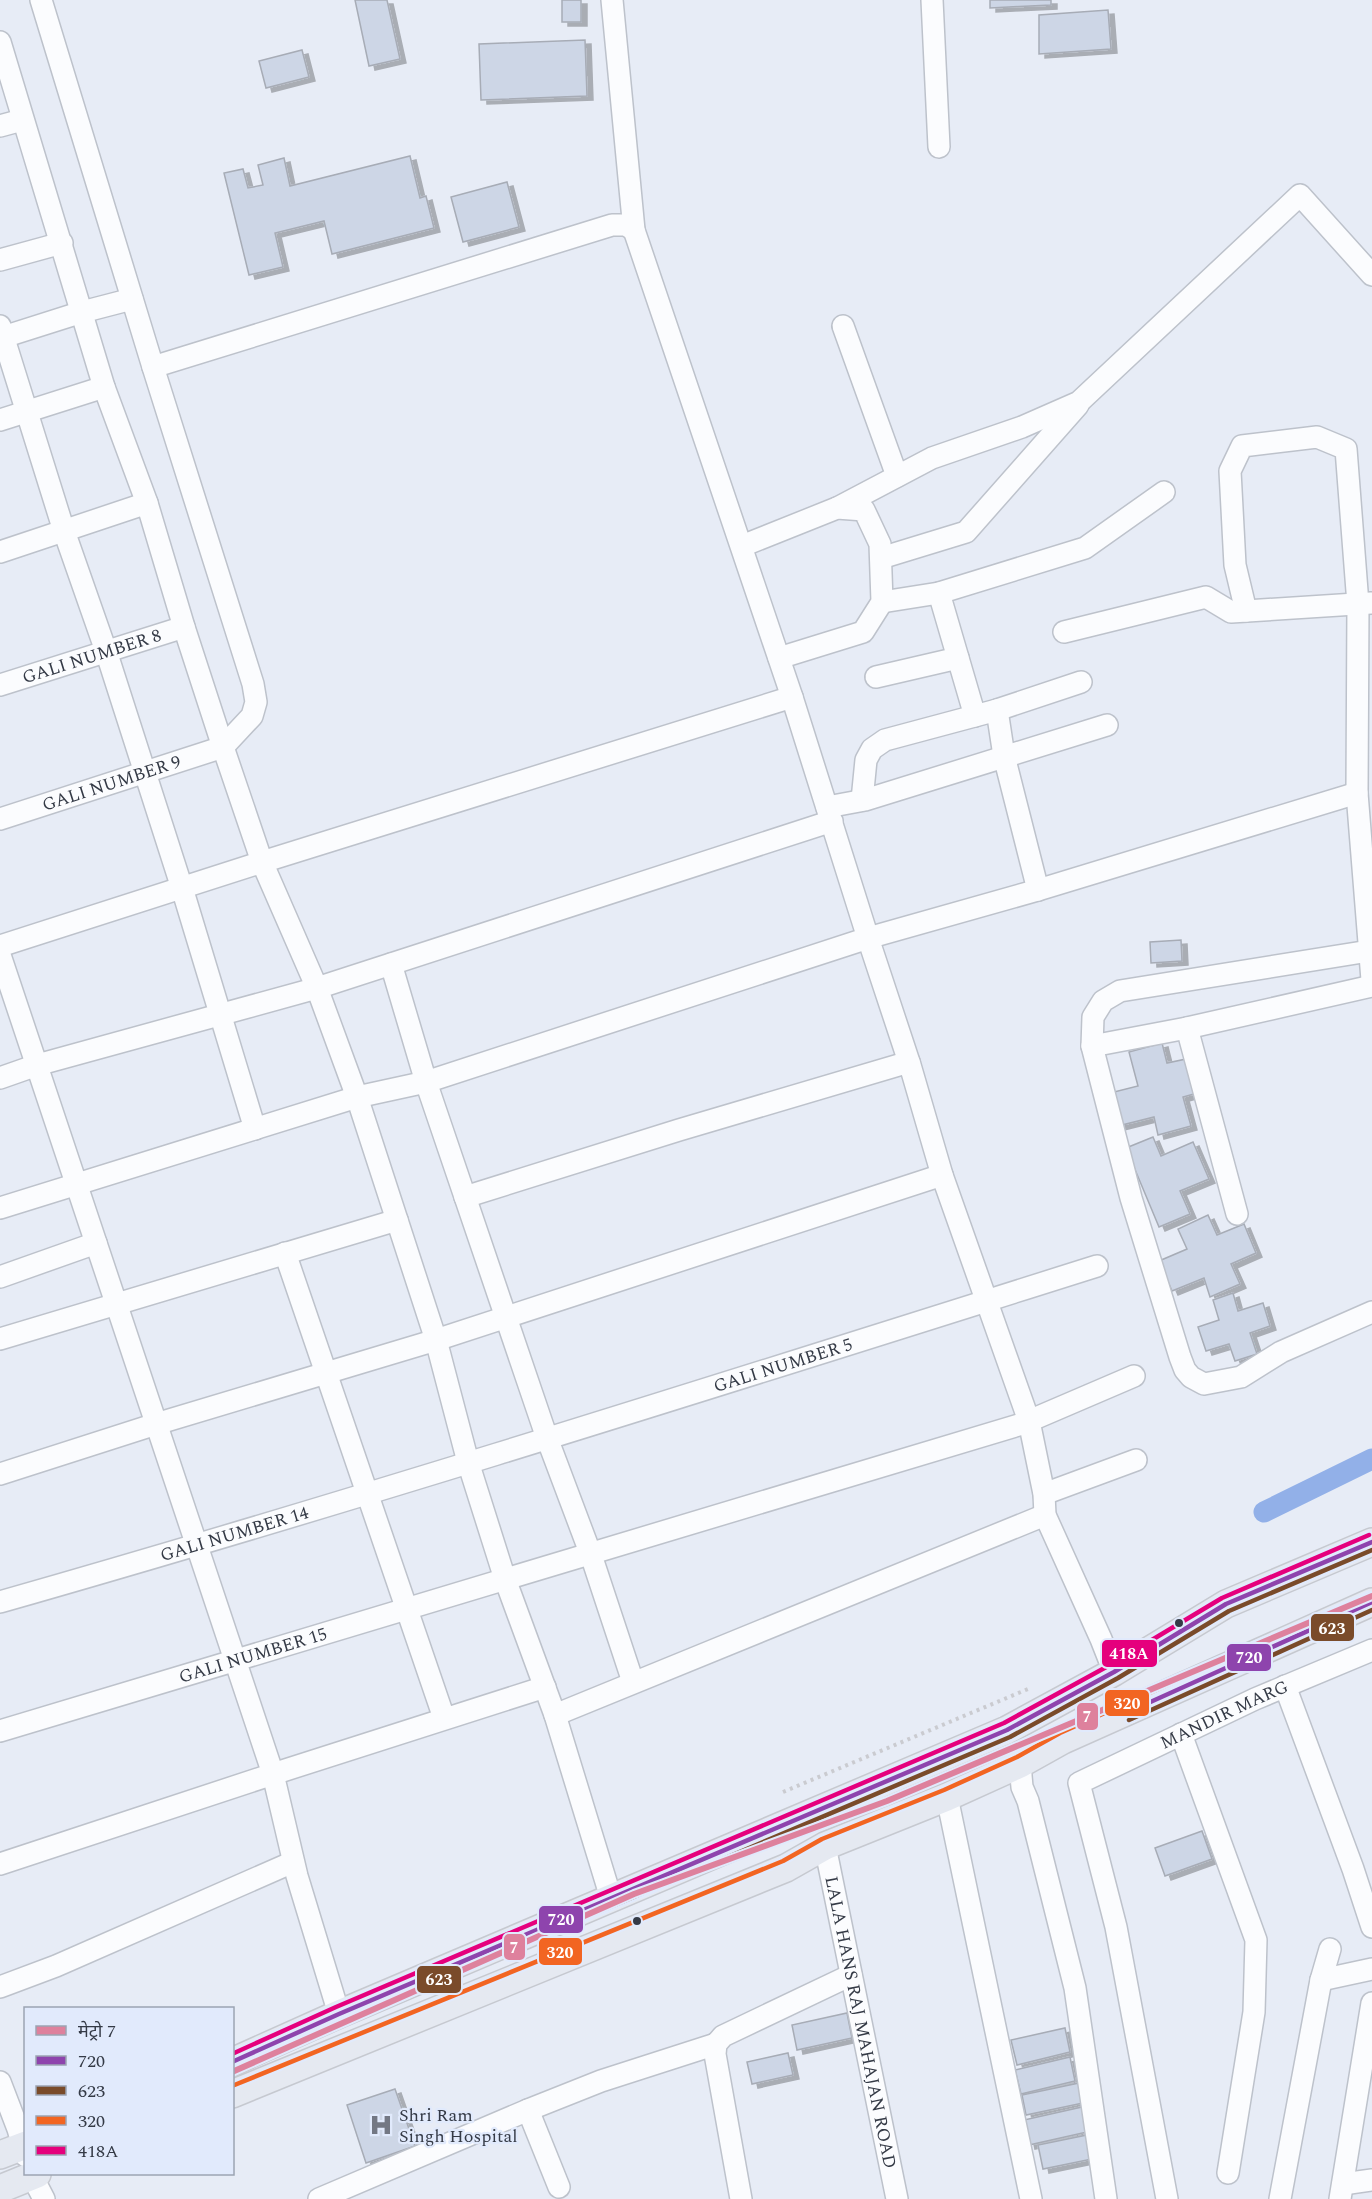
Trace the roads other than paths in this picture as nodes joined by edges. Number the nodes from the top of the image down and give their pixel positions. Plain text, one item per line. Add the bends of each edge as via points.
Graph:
1 (41, 0) edge
2 (612, 0) edge
3 (932, 0) edge
4 (0, 42) edge
5 (22, 120) junction
6 (0, 126) edge
7 (939, 147) dead end
8 (634, 230) junction
9 (62, 243) junction
10 (0, 260) edge
11 (1372, 275) edge
12 (132, 298) junction
13 (82, 312) junction
14 (843, 326) dead end
15 (1, 334) edge
16 (153, 367) junction
17 (104, 387) junction
18 (1086, 396) junction
19 (27, 411) junction
20 (0, 420) edge
21 (897, 476) junction
22 (1164, 492) dead end
23 (147, 503) junction
24 (837, 508) junction
25 (64, 531) junction
26 (742, 546) junction
27 (0, 552) edge
28 (881, 558) junction
29 (939, 593) junction
30 (882, 602) junction
31 (1365, 604) edge
32 (1246, 611) junction
33 (184, 627) junction
34 (1064, 632) dead end
35 (106, 651) junction
36 (779, 658) junction
37 (958, 658) junction
38 (876, 677) dead end
39 (1081, 682) dead end
40 (0, 685) edge
41 (792, 697) junction
42 (997, 710) junction
43 (975, 716) junction
44 (1107, 725) dead end
45 (223, 747) junction
46 (1004, 756) junction
47 (143, 772) junction
48 (1358, 793) junction
49 (862, 800) junction
50 (829, 814) junction
51 (0, 819) edge
52 (1366, 842) edge
53 (262, 862) junction
54 (182, 888) junction
55 (1038, 890) junction
56 (868, 938) junction
57 (0, 946) edge
58 (1369, 951) junction
59 (0, 955) edge
60 (392, 964) junction
61 (1372, 981) edge
62 (1372, 986) edge
63 (317, 988) junction
64 (219, 1015) junction
65 (1187, 1028) junction
66 (1092, 1046) junction
67 (909, 1062) junction
68 (37, 1065) junction
69 (0, 1078) edge
70 (426, 1082) junction
71 (357, 1097) junction
72 (255, 1129) junction
73 (942, 1175) junction
74 (76, 1184) junction
75 (465, 1197) junction
76 (0, 1208) edge
77 (1237, 1214) dead end
78 (397, 1220) junction
79 (96, 1243) junction
80 (285, 1253) junction
81 (1097, 1266) dead end
82 (0, 1276) edge
83 (987, 1300) junction
84 (116, 1303) junction
85 (1372, 1312) edge
86 (506, 1317) junction
87 (0, 1339) edge
88 (436, 1340) junction
89 (326, 1373) junction
90 (1134, 1376) dead end
91 (1029, 1421) junction
92 (156, 1424) junction
93 (547, 1438) junction
94 (1136, 1460) dead end
95 (468, 1462) junction
96 (0, 1474) edge
97 (368, 1493) junction
98 (1046, 1511) junction
99 (1372, 1542) edge
100 (197, 1545) junction
101 (591, 1555) junction
102 (505, 1579) junction
103 (0, 1602) edge
104 (1372, 1602) edge
105 (408, 1609) junction
106 (1372, 1650) edge
107 (235, 1660) junction
108 (1114, 1672) junction
109 (633, 1682) junction
110 (1285, 1686) junction
111 (545, 1687) junction
112 (555, 1715) junction
113 (444, 1718) junction
114 (0, 1731) edge
115 (1182, 1734) junction
116 (1020, 1764) junction
117 (273, 1774) junction
118 (947, 1797) junction
119 (825, 1846) junction
120 (0, 1864) edge
121 (295, 1869) junction
122 (611, 1898) junction
123 (1372, 1927) edge
124 (1330, 1949) dead end
125 (1372, 1969) edge
126 (852, 1975) junction
127 (1321, 1980) junction
128 (0, 1987) edge
129 (1372, 2003) edge
130 (339, 2014) junction
131 (716, 2044) junction
132 (234, 2061) edge
133 (1367, 2064) edge
134 (0, 2082) edge
135 (234, 2093) edge
136 (528, 2110) junction
137 (24, 2153) edge
138 (24, 2168) edge
139 (1228, 2173) dead end
140 (1372, 2180) edge
141 (559, 2187) dead end
142 (0, 2189) edge
143 (1342, 2192) edge
144 (319, 2199) edge
145 (741, 2199) edge
146 (897, 2199) edge
147 (1031, 2199) edge
148 (1106, 2199) edge
149 (1167, 2199) edge
150 (1281, 2199) edge

1 - 12 street
2 - 8 street
3 - 7 street
4 - 5 street
5 - 6 street
5 - 9 street
8 - 16 street via 626,225 612,225
8 - 26 street
9 - 10 street
9 - 13 street
11 - 18 street via 1300,195
12 - 13 street
12 - 16 street
13 - 15 street
13 - 17 street
14 - 21 street
15 - 19 street
16 - 45 street via 253,684 256,702 252,716
17 - 19 street
17 - 23 street
18 - 21 street via 1022,427 932,458
18 - 28 street via 966,532
19 - 20 street
19 - 25 street
21 - 24 street
22 - 29 street via 1085,548
23 - 25 street
23 - 33 street
24 - 26 street
24 - 28 street via 864,510 880,544
25 - 27 street
25 - 35 street
26 - 36 street
28 - 30 street
29 - 30 street
29 - 37 street
30 - 36 street via 863,632
31 - 32 street
31 - 32 street via 1346,449 1317,437 1242,446 1230,471 1235,565
31 - 48 street
32 - 34 street via 1232,612 1206,597
33 - 35 street, GALI NUMBER 8
33 - 45 street
35 - 40 street, GALI NUMBER 8
35 - 47 street
36 - 41 street
37 - 38 street
37 - 43 street
39 - 42 street
41 - 50 street
41 - 53 street
42 - 43 street
42 - 46 street
43 - 49 street via 885,740 872,749 866,760
44 - 46 street
45 - 47 street, GALI NUMBER 9
45 - 53 street
46 - 49 street
46 - 55 street
47 - 51 street, GALI NUMBER 9
47 - 54 street
48 - 52 street
48 - 55 street
49 - 50 street
50 - 56 street
50 - 60 street
52 - 58 street
53 - 54 street
53 - 63 street
54 - 57 street
54 - 64 street
55 - 56 street
56 - 67 street
56 - 70 street
58 - 61 street
58 - 66 street via 1120,991 1103,1001 1093,1017
59 - 68 street
60 - 63 street
60 - 70 street
62 - 65 street
63 - 64 street
63 - 71 street
64 - 68 street
64 - 72 street
65 - 66 street
65 - 77 street
66 - 85 street via 1131,1198 1180,1357 1191,1377 1204,1384 1241,1377 1281,1352
67 - 73 street
67 - 75 street
68 - 69 street
68 - 74 street
70 - 71 street
70 - 75 street
71 - 72 street
71 - 78 street
72 - 74 street
73 - 83 street
73 - 86 street
74 - 76 street
74 - 79 street
75 - 86 street
78 - 80 street
78 - 88 street
79 - 82 street
79 - 84 street
80 - 84 street
80 - 89 street
81 - 83 street, GALI NUMBER 5
83 - 91 street
83 - 93 street, GALI NUMBER 5
84 - 87 street
84 - 92 street
86 - 88 street
86 - 93 street
88 - 89 street
88 - 95 street
89 - 92 street
89 - 97 street
90 - 91 street, GALI NUMBER 15
91 - 98 street
91 - 101 street, GALI NUMBER 15
92 - 96 street
92 - 100 street
93 - 95 street, GALI NUMBER 5
93 - 101 street
94 - 98 street
95 - 97 street, GALI NUMBER 14
95 - 102 street
97 - 100 street, GALI NUMBER 14
97 - 105 street
98 - 108 street
98 - 109 street
99 - 108 main road via 1226,1604
100 - 103 street, GALI NUMBER 14
100 - 107 street
101 - 102 street, GALI NUMBER 15
101 - 109 street
102 - 105 street, GALI NUMBER 15
102 - 111 street
104 - 116 main road via 1064,1740
105 - 107 street, GALI NUMBER 15
105 - 113 street
106 - 110 street, MANDIR MARG
107 - 114 street, GALI NUMBER 15
107 - 117 street
108 - 122 main road via 1007,1730
109 - 112 street
110 - 115 street, MANDIR MARG
110 - 123 street
111 - 112 street
111 - 113 street
112 - 122 street
113 - 117 street
115 - 139 street via 1256,1940 1254,2012
115 - 149 street, MANDIR MARG via 1079,1783 1116,1927
116 - 118 main road
116 - 148 street via 1022,1787 1075,1988
117 - 120 street
117 - 121 street
118 - 119 main road
118 - 147 street
119 - 126 street, LALA HANS RAJ MAHAJAN ROAD
119 - 135 main road via 786,1868
121 - 128 street
121 - 130 street
122 - 130 main road
124 - 127 street
125 - 127 street
126 - 131 street via 723,2036
126 - 146 street, LALA HANS RAJ MAHAJAN ROAD
127 - 150 street
129 - 133 street
130 - 132 main road
131 - 136 street via 601,2081
131 - 145 street
133 - 143 street
134 - 137 street
136 - 141 street
136 - 144 street
138 - 142 main road
140 - 143 street

